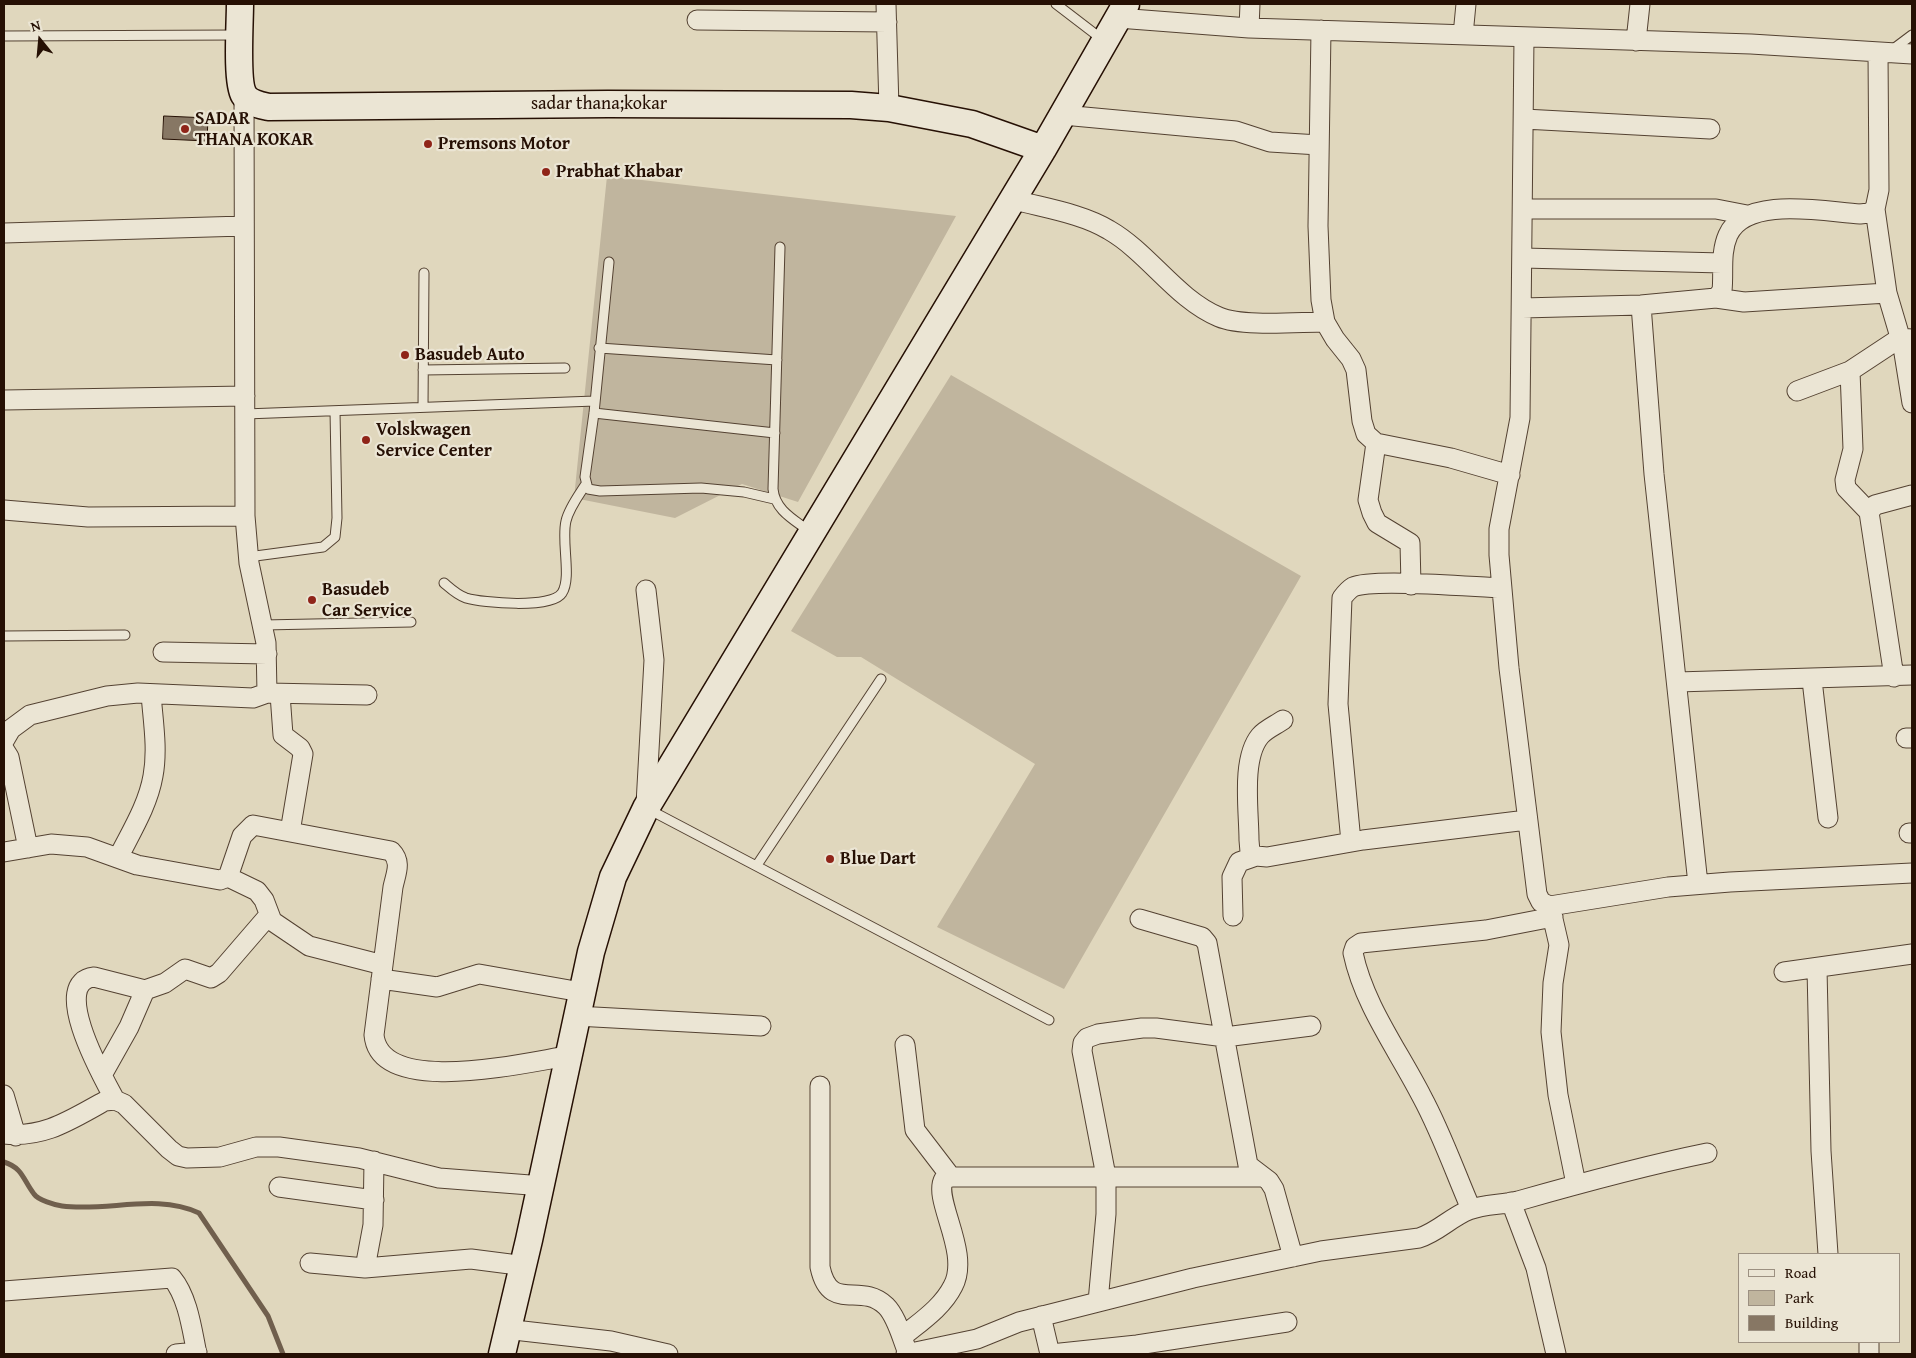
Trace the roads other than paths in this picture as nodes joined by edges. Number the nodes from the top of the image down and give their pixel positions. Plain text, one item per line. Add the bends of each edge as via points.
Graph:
1 (240, 4) edge
2 (1056, 4) edge
3 (1250, 4) edge
4 (1466, 4) edge
5 (1640, 4) edge
6 (1122, 11) edge
7 (886, 13) edge
8 (697, 20) dead end
9 (1249, 28) junction
10 (1321, 30) junction
11 (240, 35) junction
12 (1463, 35) junction
13 (1912, 35) edge
14 (4, 36) edge
15 (1524, 37) junction
16 (1636, 40) junction
17 (1105, 41) junction
18 (1883, 53) junction
19 (1912, 54) edge
20 (244, 95) junction
21 (889, 108) junction
22 (1062, 115) junction
23 (1524, 120) junction
24 (1710, 129) dead end
25 (1319, 145) junction
26 (1043, 148) junction
27 (1011, 199) junction
28 (1524, 209) junction
29 (1875, 209) junction
30 (1747, 215) junction
31 (244, 226) junction
32 (4, 233) edge
33 (780, 247) dead end
34 (1523, 258) junction
35 (609, 262) dead end
36 (1722, 263) junction
37 (424, 273) dead end
38 (1887, 294) junction
39 (1716, 298) junction
40 (1641, 305) junction
41 (1522, 308) junction
42 (1325, 322) junction
43 (1906, 338) edge
44 (599, 348) junction
45 (777, 360) junction
46 (565, 368) dead end
47 (423, 370) junction
48 (1850, 371) junction
49 (1797, 391) dead end
50 (4, 400) edge
51 (595, 401) junction
52 (1912, 403) edge
53 (245, 405) junction
54 (423, 407) junction
55 (335, 410) junction
56 (594, 413) junction
57 (775, 433) junction
58 (1376, 443) junction
59 (1510, 475) junction
60 (586, 484) junction
61 (1912, 495) edge
62 (774, 499) junction
63 (4, 510) edge
64 (1869, 512) junction
65 (245, 516) junction
66 (811, 533) junction
67 (248, 557) junction
68 (444, 583) dead end
69 (1411, 585) junction
70 (1502, 588) junction
71 (646, 590) dead end
72 (411, 622) dead end
73 (263, 625) junction
74 (125, 635) dead end
75 (4, 636) edge
76 (163, 652) dead end
77 (267, 654) junction
78 (1903, 676) edge
79 (881, 679) dead end
80 (1812, 680) junction
81 (1677, 682) junction
82 (152, 694) junction
83 (273, 694) junction
84 (367, 695) dead end
85 (1283, 720) dead end
86 (4, 741) edge
87 (4, 749) edge
88 (646, 808) junction
89 (1828, 818) dead end
90 (1528, 820) junction
91 (290, 832) junction
92 (1351, 842) junction
93 (28, 848) junction
94 (4, 852) edge
95 (1256, 856) junction
96 (118, 858) junction
97 (757, 865) junction
98 (1912, 873) edge
99 (228, 877) junction
100 (1698, 884) junction
101 (1552, 911) junction
102 (269, 916) junction
103 (1233, 916) dead end
104 (1140, 919) dead end
105 (1912, 954) edge
106 (1817, 968) junction
107 (382, 972) junction
108 (1784, 972) dead end
109 (145, 990) junction
110 (579, 1004) junction
111 (1050, 1020) dead end
112 (761, 1026) dead end
113 (1311, 1026) dead end
114 (1225, 1037) junction
115 (905, 1045) dead end
116 (568, 1056) junction
117 (102, 1075) junction
118 (820, 1086) dead end
119 (4, 1095) edge
120 (560, 1096) junction
121 (115, 1100) junction
122 (10, 1135) edge
123 (1707, 1153) dead end
124 (374, 1161) junction
125 (1106, 1176) junction
126 (951, 1177) junction
127 (1262, 1177) junction
128 (1576, 1184) junction
129 (530, 1185) junction
130 (279, 1187) dead end
131 (374, 1200) junction
132 (1511, 1202) junction
133 (1471, 1209) junction
134 (1828, 1253) edge
135 (1293, 1258) junction
136 (310, 1263) dead end
137 (510, 1264) junction
138 (366, 1268) junction
139 (4, 1291) edge
140 (1098, 1302) junction
141 (1041, 1316) junction
142 (1287, 1322) dead end
143 (512, 1342) edge
144 (910, 1350) edge
145 (197, 1353) edge
146 (176, 1354) edge
147 (485, 1354) edge
148 (494, 1354) edge
149 (502, 1354) edge
150 (668, 1354) edge
151 (1050, 1354) edge
152 (1556, 1354) edge

1 - 11 main road
2 - 17 lane
3 - 9 street
4 - 12 street
5 - 16 street
6 - 9 street
6 - 17 main road
7 - 8 street
7 - 21 street
9 - 10 street
10 - 12 street
10 - 25 street
11 - 14 lane
11 - 20 main road via 240,74
12 - 15 street
13 - 18 lane
15 - 16 street
15 - 23 street
16 - 18 street via 1817,47
17 - 22 main road
18 - 19 street
18 - 29 street via 1879,190
20 - 21 main road, sadar thana;kokar via 254,104 268,107 627,104
20 - 31 street
21 - 26 main road, sadar thana;kokar via 972,124
22 - 25 street via 1236,131 1270,142
22 - 26 main road
23 - 24 street
23 - 28 street
25 - 42 street via 1318,226
26 - 27 main road
27 - 42 street via 1108,229 1200,306 1220,318
27 - 66 main road
28 - 30 street via 1716,209
28 - 34 street
29 - 30 street via 1860,214 1773,209
29 - 38 street
30 - 36 street via 1734,224
31 - 32 street
31 - 53 street
33 - 45 lane
34 - 36 street
34 - 41 street
35 - 44 lane
36 - 39 street via 1722,291
37 - 47 lane
38 - 39 street via 1744,302
38 - 43 street
39 - 40 street
40 - 41 street
40 - 81 street via 1654,474
41 - 59 street via 1520,418
42 - 58 street via 1356,370 1362,421 1366,434
43 - 48 street
43 - 52 street
44 - 45 lane
44 - 51 lane
45 - 57 lane
46 - 47 lane
47 - 54 lane
48 - 49 street
48 - 64 street via 1853,449 1846,488
50 - 53 street
51 - 54 lane
51 - 56 lane
53 - 55 lane
53 - 65 street
54 - 55 lane
55 - 67 lane via 335,537 323,547
56 - 57 lane
56 - 60 lane
57 - 62 lane
58 - 59 street via 1451,458
58 - 69 street via 1368,500 1377,523 1410,543
59 - 70 street via 1499,529
60 - 62 lane via 593,491 701,488
60 - 68 lane via 566,521 563,540 566,580 558,598 496,604 456,594
61 - 64 street via 1875,505
62 - 66 lane via 787,516
63 - 65 street via 88,517
64 - 78 street
65 - 67 street
66 - 88 main road
67 - 73 street
69 - 70 street
69 - 92 street via 1359,585 1342,598 1338,704
70 - 90 street
71 - 88 street via 654,660
72 - 73 lane
73 - 77 street
74 - 75 lane
76 - 77 street
77 - 83 street
78 - 80 street
79 - 97 lane
80 - 81 street
80 - 89 street
81 - 100 street
82 - 83 street via 253,698
82 - 86 street via 122,694 46,709 20,720
82 - 96 street via 153,776 146,802
83 - 84 street
83 - 91 street via 283,735 303,754
85 - 95 street via 1261,734 1248,762 1250,852
87 - 93 street via 9,757
88 - 97 lane
88 - 110 main road via 613,877
90 - 92 street
90 - 101 street via 1537,894
91 - 99 street via 253,825 246,830
91 - 107 street via 391,851 397,857
92 - 95 street via 1267,857
93 - 94 street
93 - 96 street via 70,845 87,847
95 - 103 street via 1239,862 1232,877
96 - 99 street via 137,865 210,879
97 - 111 lane
98 - 100 street
99 - 102 street via 257,891
100 - 101 street
101 - 128 street via 1559,945 1551,1032 1558,1095
101 - 133 street via 1486,930 1361,944 1352,953 1366,991 1386,1034 1423,1098
102 - 107 street via 309,946
102 - 109 street via 211,978 185,969 165,983
104 - 114 street via 1202,937 1209,953
105 - 106 street
106 - 108 street
106 - 134 street via 1821,1150
107 - 110 street via 437,987 479,974
107 - 116 street via 374,1043 383,1058 394,1063 442,1073
109 - 117 street via 130,1027
109 - 117 street via 94,977 87,978 82,984 77,1000 78,1020
110 - 112 street
110 - 116 main road
113 - 114 street
114 - 125 street via 1142,1028 1098,1034 1083,1043
114 - 127 street via 1246,1158 1248,1165
115 - 126 street via 915,1130
116 - 120 main road
117 - 121 street
118 - 144 street via 820,1267 823,1280 832,1292 867,1296 887,1306
119 - 122 street
120 - 129 main road via 546,1115
120 - 143 main road via 561,1119
120 - 148 main road via 546,1135
120 - 149 main road
121 - 122 street via 105,1101 55,1128 27,1136
121 - 124 street via 124,1104 178,1156 220,1157 256,1147 274,1147
123 - 128 street
124 - 129 street via 440,1178
124 - 131 street
125 - 126 street
125 - 127 street
125 - 140 street
126 - 144 street via 944,1180 940,1190 956,1240 957,1276
127 - 135 street via 1274,1189
128 - 132 street
129 - 137 main road
130 - 131 street
131 - 138 street
132 - 133 street
132 - 152 street via 1536,1268
133 - 135 street via 1419,1238
135 - 140 street
136 - 138 street
137 - 138 street via 470,1259
137 - 147 main road
139 - 145 street via 172,1278 178,1285
140 - 141 street
141 - 144 street via 977,1338
141 - 151 street
142 - 151 street via 1136,1345
143 - 150 street via 611,1341
145 - 146 street

